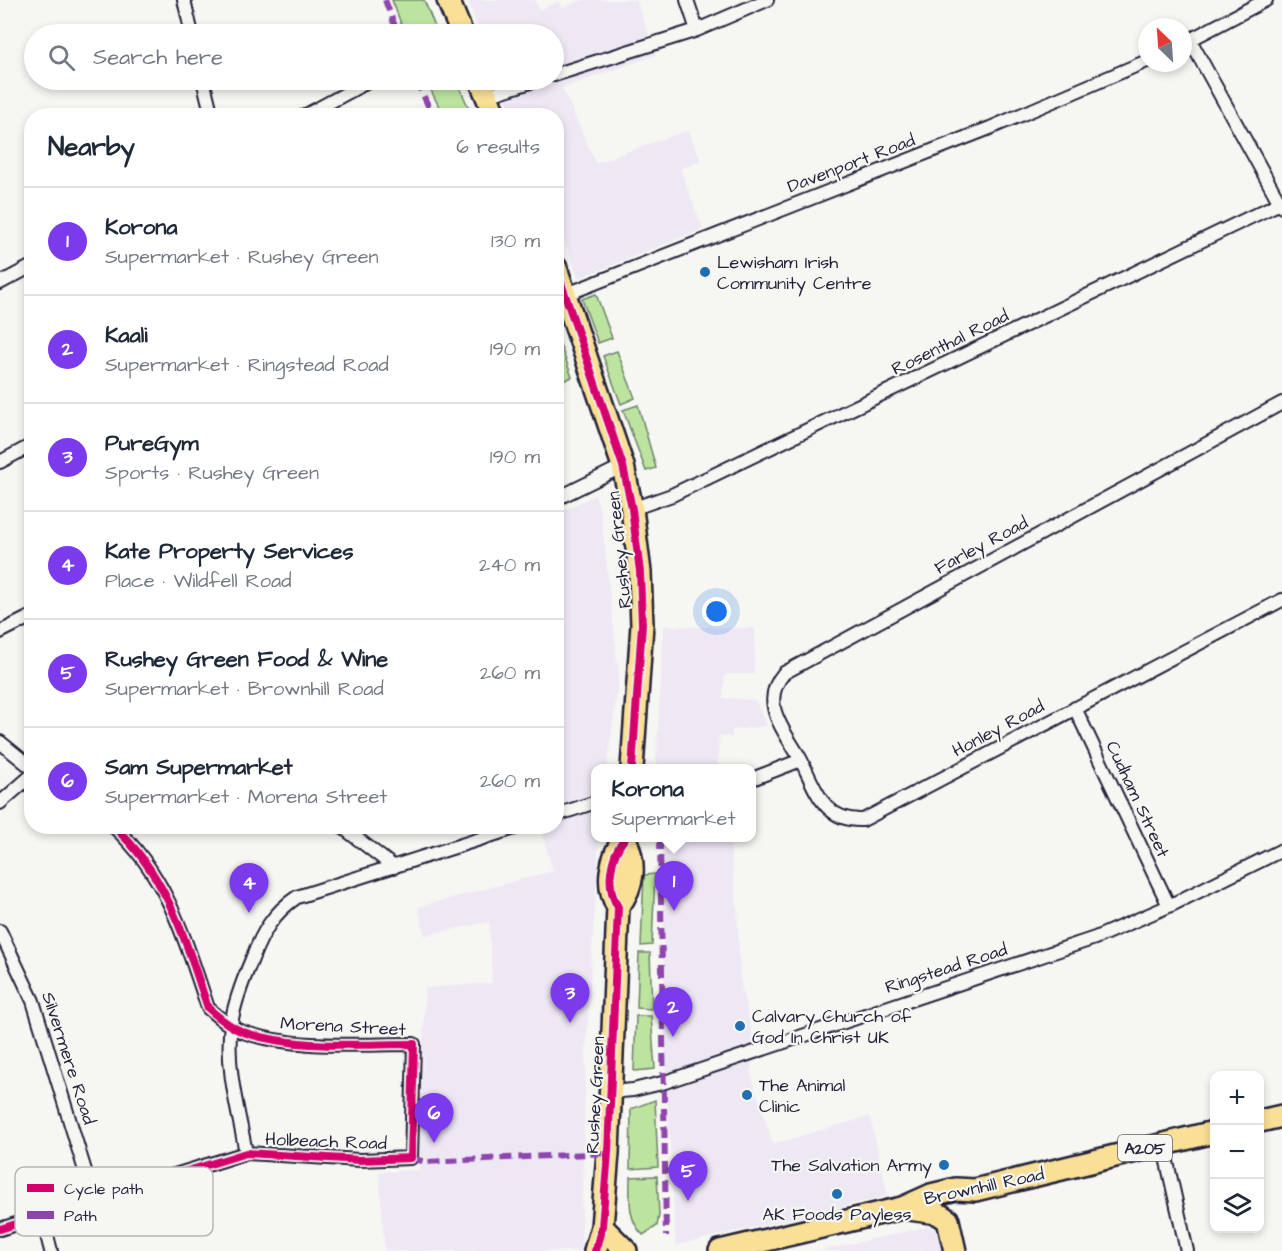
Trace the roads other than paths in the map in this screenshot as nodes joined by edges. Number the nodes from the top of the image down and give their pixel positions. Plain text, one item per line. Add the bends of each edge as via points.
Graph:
1 (184, 0) edge
2 (448, 0) edge
3 (687, 0) edge
4 (767, 0) edge
5 (1266, 0) edge
6 (190, 24) edge
7 (458, 24) edge
8 (697, 30) junction
9 (1192, 39) edge
10 (1192, 51) edge
11 (1138, 64) edge
12 (564, 72) edge
13 (206, 90) edge
14 (352, 90) edge
15 (508, 90) edge
16 (487, 97) edge
17 (210, 108) edge
18 (319, 108) edge
19 (1281, 205) edge
20 (24, 270) edge
21 (564, 283) edge
22 (0, 284) edge
23 (564, 293) edge
24 (1282, 403) edge
25 (24, 449) edge
26 (0, 462) edge
27 (623, 466) junction
28 (564, 495) edge
29 (632, 509) junction
30 (1282, 600) edge
31 (24, 620) edge
32 (0, 632) edge
33 (1076, 708) junction
34 (0, 742) edge
35 (801, 760) junction
36 (24, 762) edge
37 (632, 764) edge
38 (756, 777) edge
39 (24, 782) edge
40 (0, 803) edge
41 (591, 804) edge
42 (564, 812) edge
43 (120, 834) edge
44 (351, 834) edge
45 (496, 834) edge
46 (627, 842) edge
47 (1282, 850) edge
48 (394, 867) junction
49 (1169, 906) junction
50 (0, 931) edge
51 (231, 1026) junction
52 (610, 1092) junction
53 (1282, 1116) edge
54 (1264, 1121) edge
55 (1210, 1133) edge
56 (1163, 1144) junction
57 (246, 1153) junction
58 (411, 1158) joint
59 (84, 1167) edge
60 (201, 1167) edge
61 (975, 1190) junction
62 (902, 1208) junction
63 (948, 1220) junction
64 (15, 1224) edge
65 (602, 1227) junction
66 (0, 1229) edge
67 (47, 1236) edge
68 (51, 1251) edge
69 (595, 1251) edge
70 (626, 1251) edge
71 (720, 1251) edge
72 (956, 1251) edge
73 (1187, 1251) edge

1 - 6 street
2 - 7 highway
3 - 8 street
4 - 8 street
5 - 9 street
8 - 12 street
10 - 19 street
11 - 21 street, Davenport Road via 999,124
13 - 17 street
14 - 18 street
15 - 16 street
19 - 29 street, Rosenthal Road via 672,495
20 - 22 street
23 - 27 highway, Rushey Green
24 - 35 street, Farley Road via 784,673 771,695 773,706
25 - 26 street
27 - 28 street
27 - 29 highway, Rushey Green
29 - 37 highway, Rushey Green via 642,625
30 - 33 street, Honley Road
31 - 32 street
33 - 35 street, Honley Road via 863,820 846,821 831,812
33 - 49 street, Cudham Street
34 - 36 street
35 - 38 street
39 - 40 street
41 - 42 street
43 - 51 street via 155,876 180,924 208,1008
44 - 48 street
45 - 48 street
46 - 52 highway, Rushey Green via 633,856 629,892 618,907
47 - 49 street, Ringstead Road
48 - 51 street via 297,897 274,915 242,982
49 - 52 street, Ringstead Road via 1095,938 662,1083
50 - 59 street, Silvermere Road via 33,1001
51 - 57 street via 232,1068
51 - 58 street, Morena Street via 242,1032 292,1041 414,1044
52 - 65 highway, Rushey Green
53 - 54 highway
55 - 56 highway, Brownhill Road / A205
56 - 61 highway, Brownhill Road / A205
56 - 73 street
57 - 58 street, Holbeach Road via 360,1160
57 - 60 street, Holbeach Road
61 - 62 highway, Brownhill Road / A205 via 956,1189 931,1195
61 - 63 highway
62 - 63 highway, A205 via 937,1213
62 - 71 highway, Brownhill Road / A205
63 - 72 highway
64 - 66 street, Holbeach Road
65 - 69 highway, Rushey Green
65 - 70 highway
67 - 68 street

